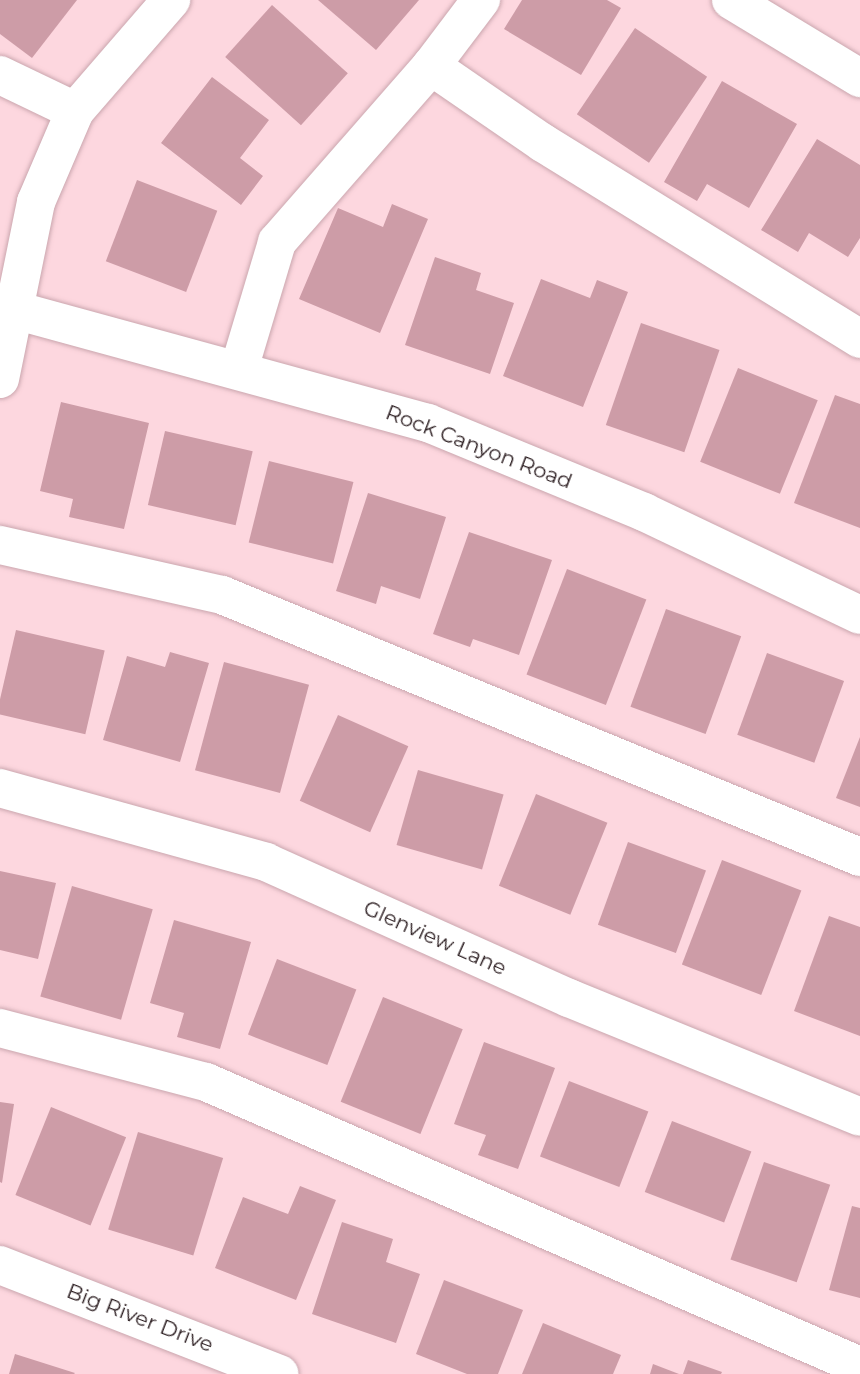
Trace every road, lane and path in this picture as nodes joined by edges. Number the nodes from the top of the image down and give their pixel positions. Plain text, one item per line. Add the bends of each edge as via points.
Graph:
1 (171, 0) edge
2 (481, 0) edge
3 (731, 0) edge
4 (431, 66) junction
5 (0, 75) edge
6 (860, 78) edge
7 (75, 111) junction
8 (7, 307) edge
9 (860, 339) edge
10 (239, 369) junction
11 (0, 379) edge
12 (0, 545) edge
13 (860, 615) edge
14 (0, 788) edge
15 (860, 857) edge
16 (0, 1028) edge
17 (860, 1117) edge
18 (0, 1265) edge
19 (860, 1366) edge
20 (280, 1374) edge

1 - 7 street
2 - 4 street
3 - 6 street
4 - 9 street via 543,143
4 - 10 street via 277,242
5 - 7 street
7 - 8 street via 36,202
8 - 10 street, Rock Canyon Road
8 - 11 street
10 - 13 street, Rock Canyon Road via 428,423 645,512
12 - 15 street via 222,595
14 - 17 street, Glenview Lane via 265,862 569,998
16 - 19 street via 206,1082
18 - 20 street, Big River Drive

